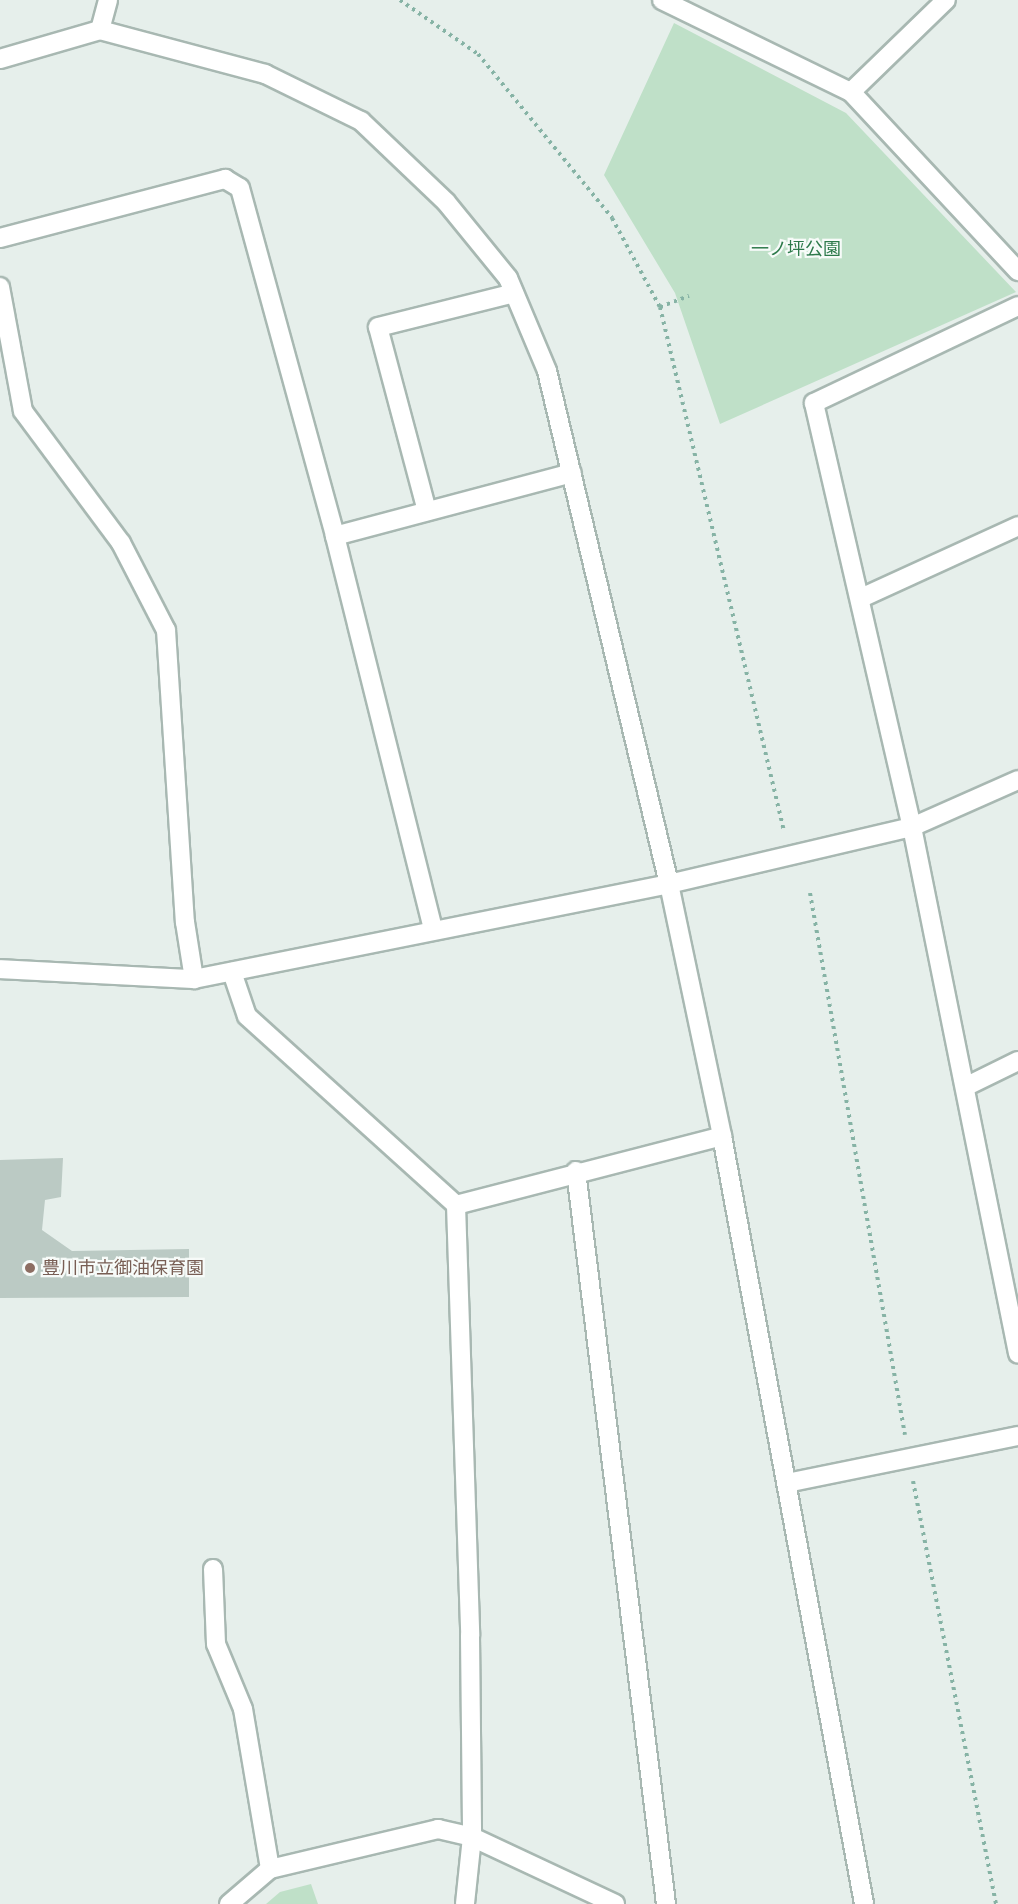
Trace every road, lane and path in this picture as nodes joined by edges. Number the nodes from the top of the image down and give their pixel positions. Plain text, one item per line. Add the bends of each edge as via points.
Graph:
1 (108, 0) edge
2 (399, 0) edge
3 (662, 0) edge
4 (946, 0) edge
5 (100, 30) junction
6 (0, 59) edge
7 (851, 92) junction
8 (0, 238) edge
9 (1018, 271) edge
10 (0, 287) edge
11 (514, 293) junction
12 (689, 296) dead end
13 (1018, 306) edge
14 (660, 307) junction
15 (572, 473) junction
16 (427, 511) junction
17 (1018, 526) edge
18 (335, 536) junction
19 (861, 598) junction
20 (1018, 780) edge
21 (912, 827) junction
22 (784, 831) dead end
23 (669, 884) junction
24 (810, 893) dead end
25 (433, 930) junction
26 (0, 969) edge
27 (232, 972) junction
28 (194, 979) junction
29 (1018, 1061) edge
30 (967, 1086) junction
31 (722, 1136) junction
32 (576, 1171) junction
33 (456, 1205) junction
34 (1014, 1319) edge
35 (1018, 1353) edge
36 (1018, 1436) edge
37 (909, 1459) junction
38 (787, 1483) junction
39 (213, 1569) dead end
40 (472, 1837) junction
41 (270, 1869) junction
42 (229, 1904) edge
43 (465, 1904) edge
44 (615, 1904) edge
45 (666, 1904) edge
46 (864, 1904) edge
47 (996, 1904) edge

1 - 5 street
2 - 14 path via 478,54 612,218
3 - 7 street
4 - 7 street
5 - 6 street
5 - 11 street via 265,74 361,121 446,202
7 - 9 street
8 - 18 street via 225,180 240,188
10 - 28 street via 22,411 120,543 166,630 185,922
11 - 15 street via 548,371
11 - 16 street via 378,327
12 - 14 path
13 - 19 street via 814,403
14 - 22 path
15 - 16 street
15 - 23 street
16 - 18 street
17 - 19 street
18 - 25 street
19 - 21 street
20 - 21 street
21 - 23 street
21 - 30 street
23 - 25 street
23 - 31 street
24 - 37 path
25 - 27 street
26 - 28 street
27 - 28 street
27 - 33 street via 247,1016
29 - 30 street
30 - 34 street
31 - 32 street
31 - 38 street
32 - 33 street
32 - 45 street
33 - 40 street
34 - 35 street
36 - 37 street
37 - 38 street
37 - 47 path
38 - 46 street
39 - 41 street via 216,1644 243,1708
40 - 41 street via 438,1829
40 - 43 street
40 - 44 street
41 - 42 street

